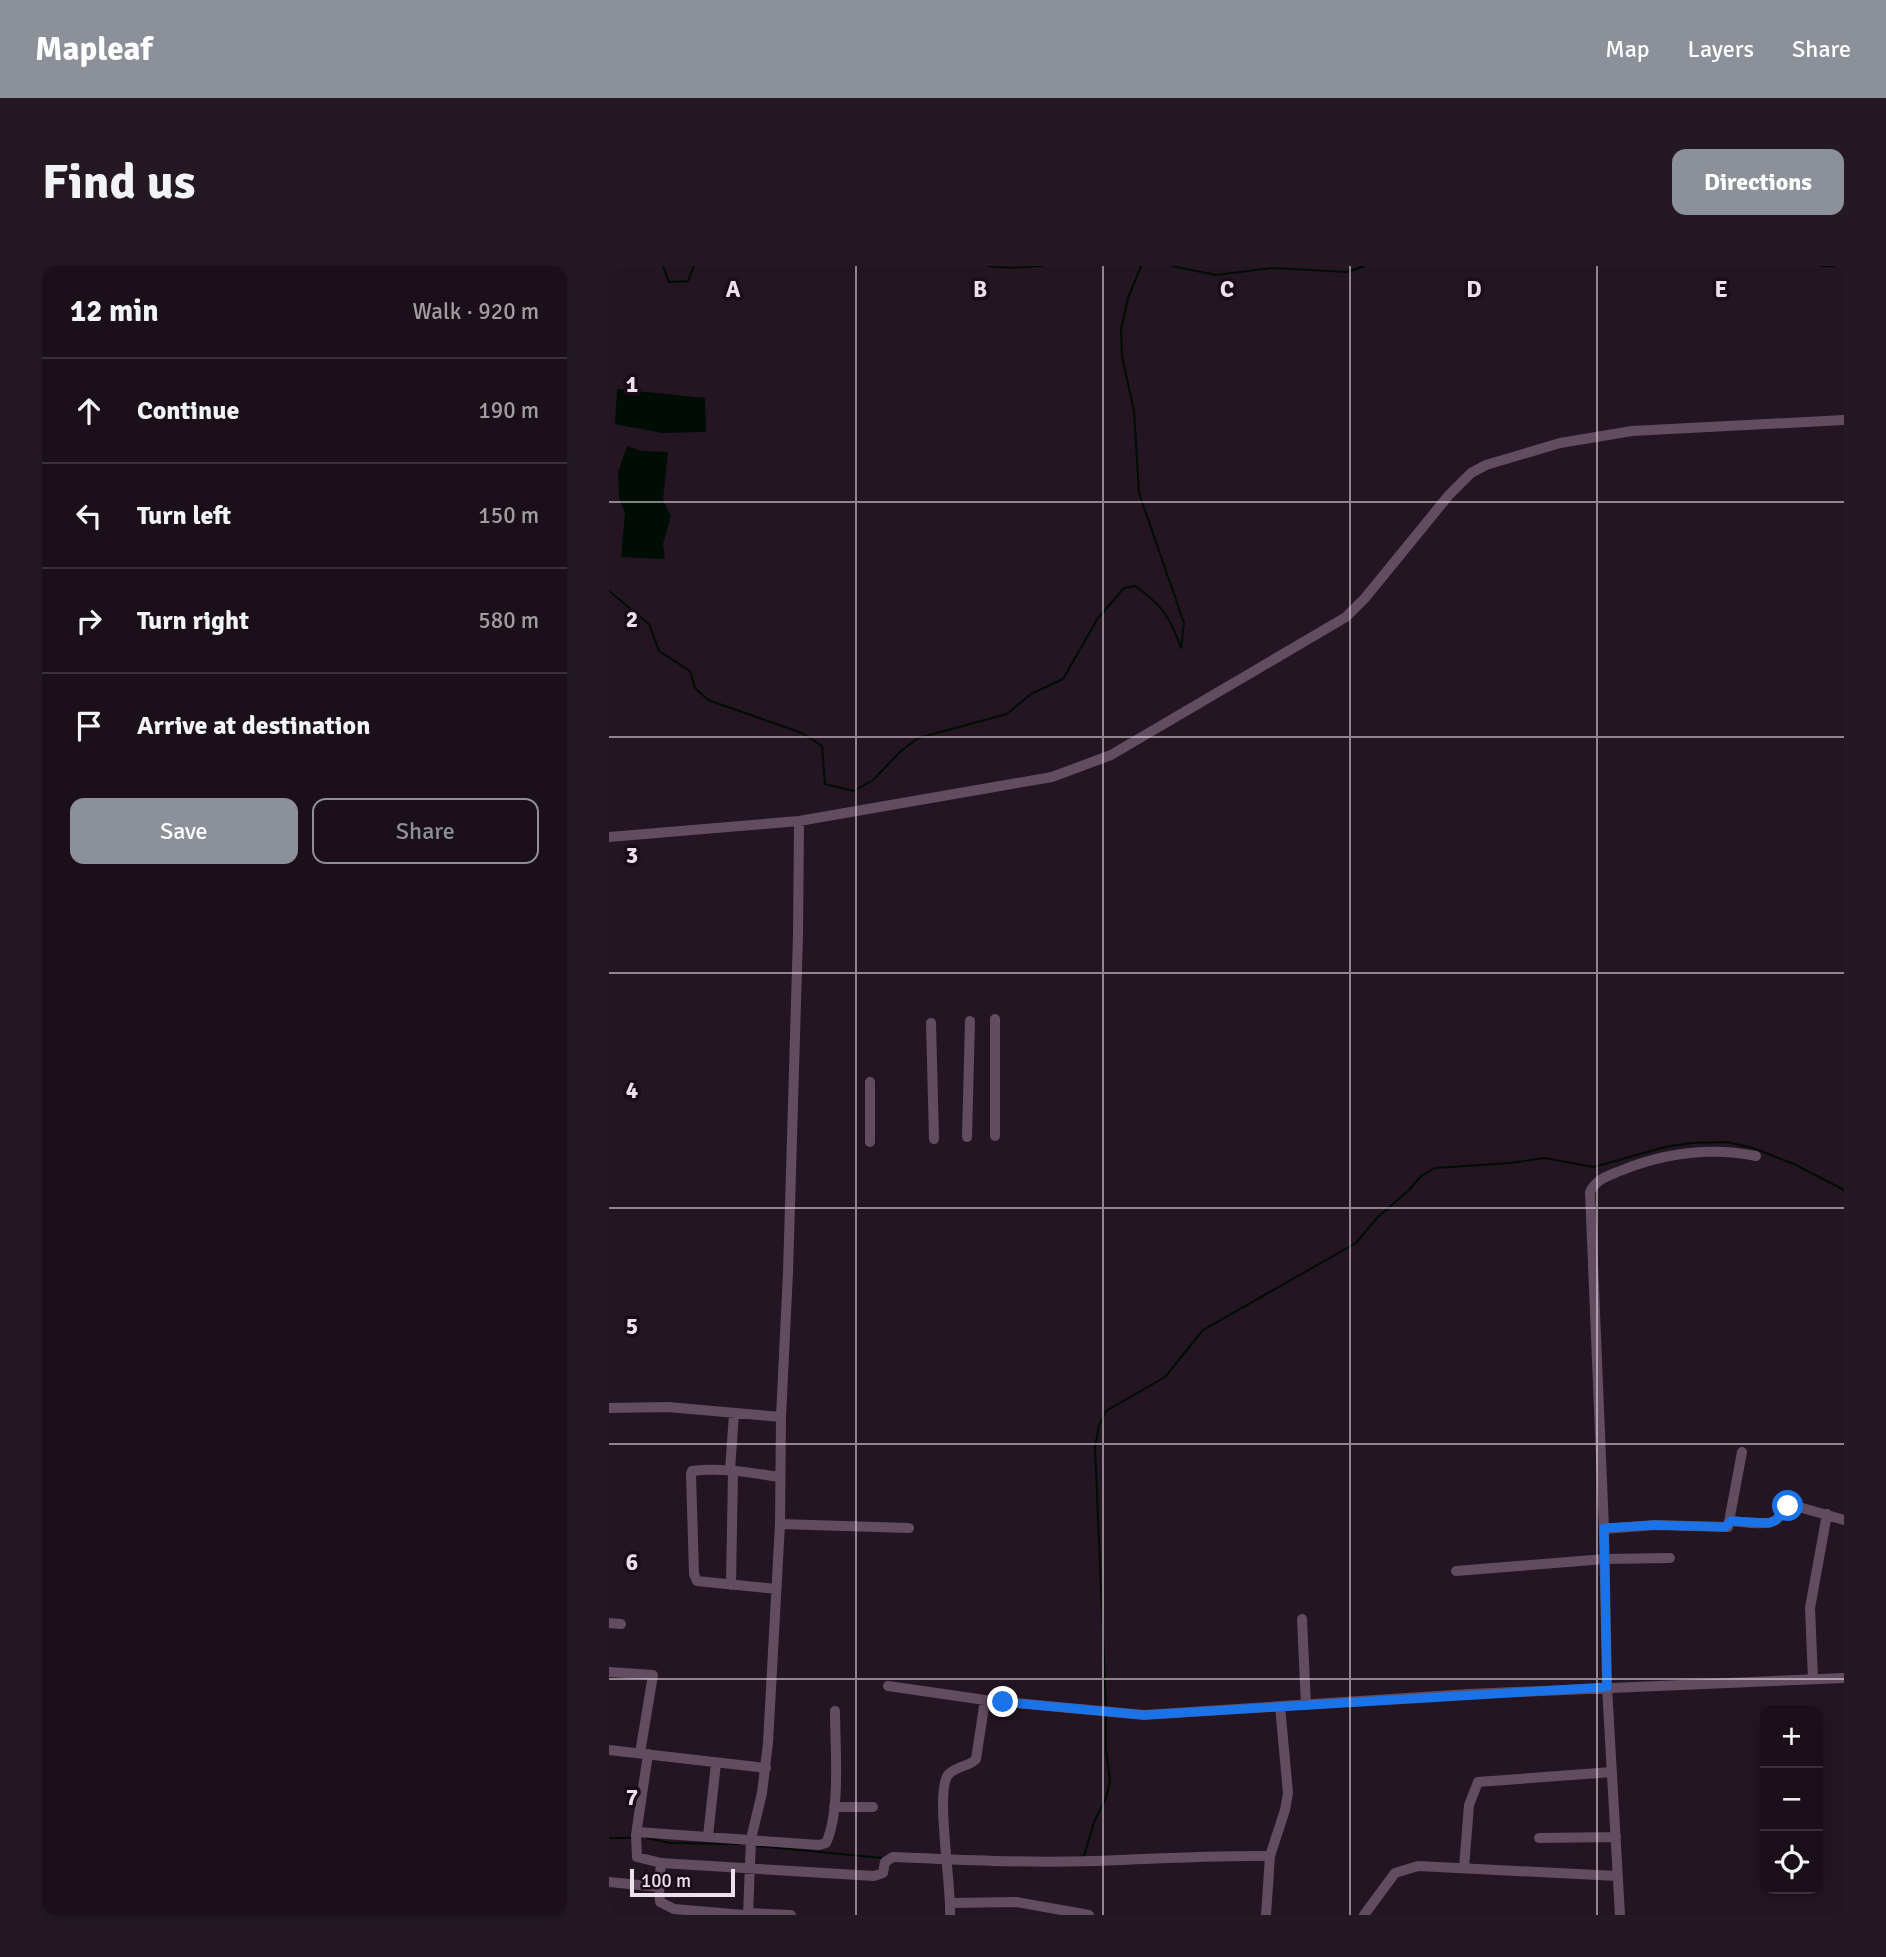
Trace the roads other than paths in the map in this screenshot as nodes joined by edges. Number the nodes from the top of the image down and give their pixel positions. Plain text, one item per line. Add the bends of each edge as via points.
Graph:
1 (1844, 420) edge
2 (799, 821) junction
3 (609, 837) edge
4 (995, 1019) dead end
5 (970, 1021) dead end
6 (931, 1023) dead end
7 (870, 1082) dead end
8 (995, 1136) dead end
9 (967, 1137) dead end
10 (934, 1139) dead end
11 (870, 1142) dead end
12 (1756, 1156) dead end
13 (609, 1408) edge
14 (734, 1413) junction
15 (781, 1417) junction
16 (1742, 1452) dead end
17 (731, 1471) junction
18 (780, 1477) junction
19 (1827, 1514) junction
20 (1844, 1520) edge
21 (1731, 1521) junction
22 (780, 1524) junction
23 (909, 1528) dead end
24 (1604, 1528) junction
25 (1670, 1558) dead end
26 (1605, 1559) junction
27 (1456, 1571) dead end
28 (731, 1585) junction
29 (776, 1589) junction
30 (1302, 1619) dead end
31 (609, 1623) edge
32 (621, 1624) dead end
33 (609, 1672) edge
34 (1844, 1678) edge
35 (1813, 1679) junction
36 (888, 1686) dead end
37 (1607, 1687) junction
38 (985, 1700) junction
39 (1306, 1705) junction
40 (1280, 1706) junction
41 (835, 1711) dead end
42 (609, 1750) edge
43 (644, 1753) junction
44 (716, 1763) junction
45 (766, 1768) junction
46 (1612, 1772) junction
47 (834, 1807) junction
48 (873, 1807) dead end
49 (637, 1832) junction
50 (708, 1836) junction
51 (1616, 1837) junction
52 (1539, 1838) dead end
53 (751, 1839) junction
54 (1270, 1856) junction
55 (946, 1858) junction
56 (661, 1863) junction
57 (1464, 1868) junction
58 (748, 1869) junction
59 (1617, 1876) junction
60 (609, 1882) edge
61 (659, 1887) junction
62 (951, 1903) junction
63 (747, 1914) edge
64 (791, 1915) edge
65 (950, 1915) edge
66 (1089, 1915) edge
67 (1266, 1915) edge
68 (1364, 1915) edge
69 (1620, 1915) edge

1 - 2 street via 1632,431 1560,443 1486,465 1471,472 1449,495 1346,617 1111,755 1052,777
2 - 3 street
2 - 15 street
4 - 8 street
5 - 9 street
6 - 10 street
7 - 11 street
12 - 24 street via 1720,1152 1663,1157 1604,1177 1591,1189
13 - 14 street
14 - 15 street
14 - 17 street
15 - 18 street
16 - 21 street
17 - 18 street
17 - 28 street
17 - 28 street via 691,1474 694,1574 701,1583
18 - 22 street
19 - 20 street
19 - 21 street via 1788,1506 1769,1523
19 - 35 street via 1810,1608
21 - 24 street via 1725,1527
22 - 23 street
22 - 29 street
24 - 26 street
25 - 26 street
26 - 27 street
26 - 37 street
28 - 29 street
29 - 45 street
30 - 39 street
31 - 32 street
33 - 43 street via 653,1675
34 - 35 street
35 - 37 street
36 - 38 street
37 - 39 street
37 - 46 street
38 - 40 street via 1144,1715
38 - 55 street via 976,1759 947,1776
39 - 40 street
40 - 54 street via 1289,1793
41 - 47 street
42 - 43 street
43 - 44 street
43 - 49 street
44 - 45 street
44 - 50 street
45 - 53 street
46 - 51 street
46 - 57 street via 1478,1782 1469,1805
47 - 48 street
47 - 53 street via 832,1827 822,1844
49 - 50 street
49 - 56 street via 637,1857
50 - 53 street
51 - 52 street
51 - 59 street
53 - 58 street
54 - 55 street via 1006,1862
54 - 67 street
55 - 58 street via 893,1857 885,1862 883,1872 874,1876
55 - 62 street
56 - 58 street
56 - 61 street
57 - 59 street
57 - 68 street via 1400,1870
58 - 63 street
59 - 69 street
60 - 61 street
61 - 63 street via 660,1902 666,1907
62 - 65 street
62 - 66 street via 1007,1901
63 - 64 street

